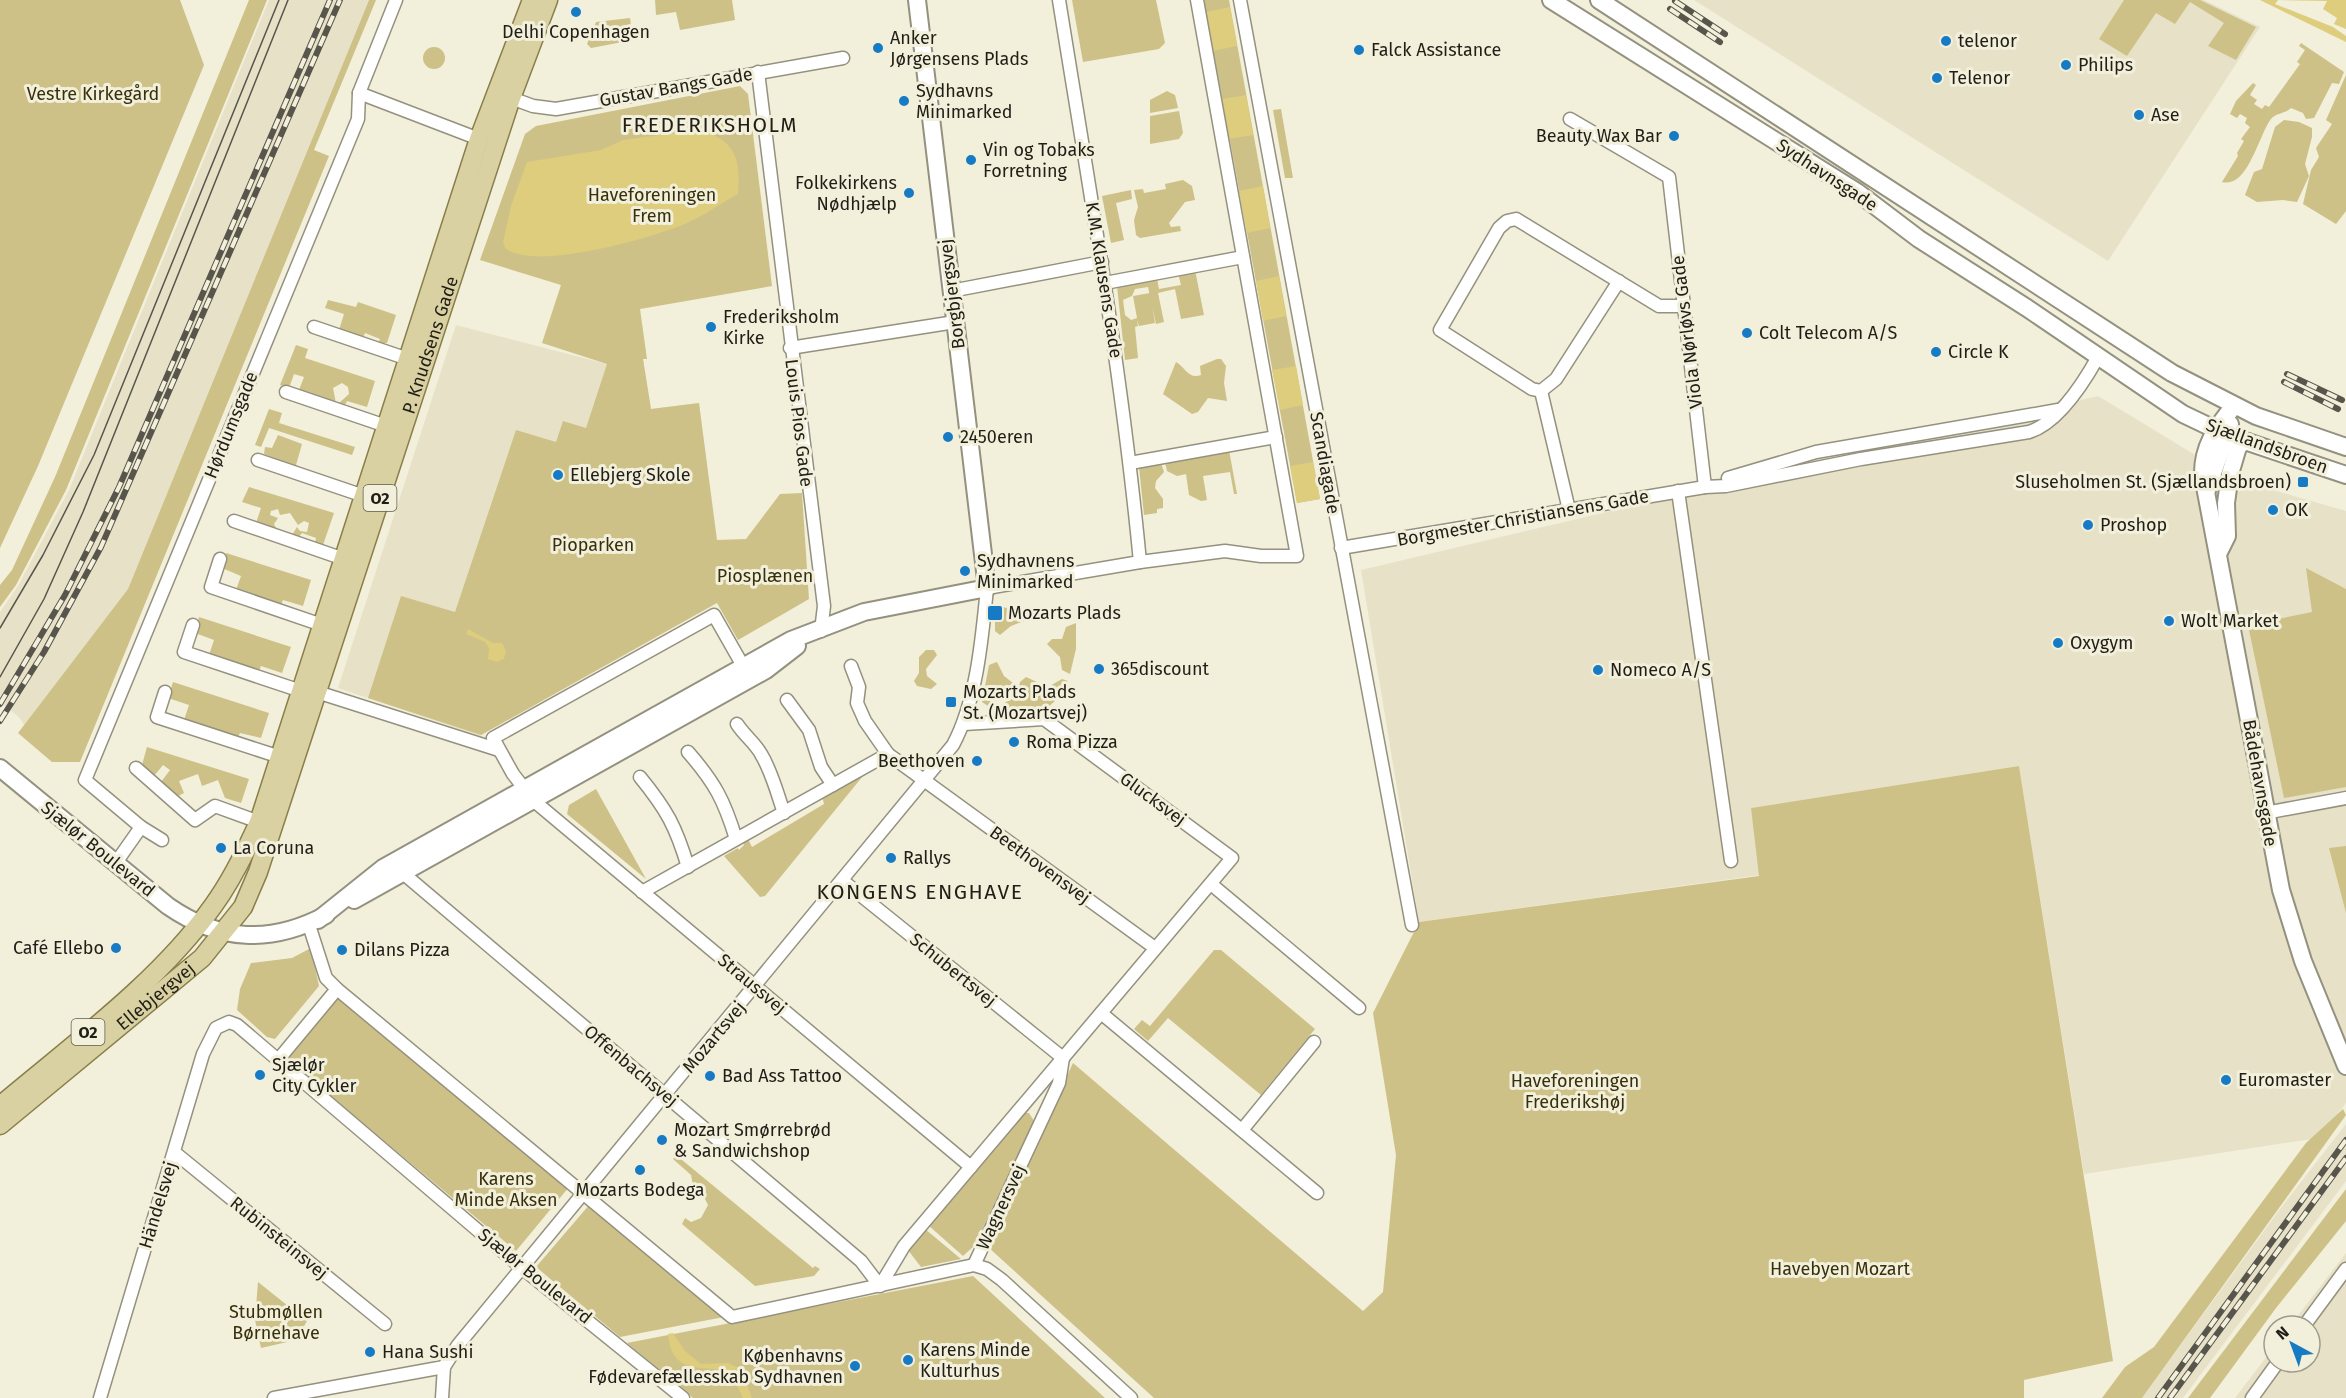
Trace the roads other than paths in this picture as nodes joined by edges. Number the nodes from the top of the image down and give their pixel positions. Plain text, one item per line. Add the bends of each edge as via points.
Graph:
1 (396, 0) edge
2 (532, 0) edge
3 (548, 0) edge
4 (917, 0) edge
5 (1059, 0) edge
6 (1197, 0) edge
7 (1240, 0) edge
8 (1551, 0) edge
9 (1599, 0) edge
10 (843, 58) dead end
11 (758, 72) junction
12 (359, 93) junction
13 (511, 98) junction
14 (1570, 119) dead end
15 (479, 140) junction
16 (1243, 257) junction
17 (1102, 262) junction
18 (1619, 281) junction
19 (1105, 283) junction
20 (951, 291) junction
21 (1684, 306) junction
22 (955, 322) junction
23 (314, 327) dead end
24 (2107, 333) junction
25 (790, 348) junction
26 (2098, 357) junction
27 (408, 359) junction
28 (1541, 391) junction
29 (286, 392) dead end
30 (2234, 406) junction
31 (2058, 410) junction
32 (387, 426) junction
33 (2221, 432) junction
34 (1276, 437) junction
35 (2247, 442) junction
36 (2346, 447) edge
37 (258, 460) dead end
38 (1130, 462) junction
39 (2346, 475) edge
40 (1705, 487) junction
41 (1678, 491) junction
42 (364, 496) junction
43 (1569, 510) junction
44 (234, 521) dead end
45 (1341, 548) junction
46 (2218, 554) junction
47 (220, 559) dead end
48 (344, 559) junction
49 (1140, 562) junction
50 (987, 588) junction
51 (193, 625) dead end
52 (322, 625) junction
53 (820, 631) junction
54 (851, 666) dead end
55 (747, 673) junction
56 (165, 692) dead end
57 (309, 692) junction
58 (787, 700) dead end
59 (737, 724) dead end
60 (964, 724) junction
61 (499, 750) junction
62 (688, 752) dead end
63 (888, 754) junction
64 (280, 757) junction
65 (0, 768) edge
66 (136, 768) dead end
67 (640, 777) dead end
68 (925, 781) junction
69 (833, 785) junction
70 (529, 795) junction
71 (2346, 798) edge
72 (784, 813) junction
73 (2265, 813) junction
74 (259, 822) junction
75 (141, 827) junction
76 (736, 839) junction
77 (162, 840) dead end
78 (1232, 858) joint
79 (1731, 861) dead end
80 (115, 864) junction
81 (688, 867) junction
82 (404, 874) junction
83 (843, 881) junction
84 (1211, 884) junction
85 (642, 892) junction
86 (313, 922) junction
87 (199, 924) junction
88 (1412, 925) dead end
89 (226, 931) junction
90 (1155, 948) junction
91 (755, 987) junction
92 (338, 989) junction
93 (1359, 1008) dead end
94 (1101, 1013) junction
95 (229, 1022) joint
96 (1314, 1042) dead end
97 (1063, 1059) junction
98 (278, 1060) junction
99 (2346, 1066) edge
100 (665, 1095) junction
101 (0, 1106) edge
102 (0, 1125) edge
103 (1242, 1130) junction
104 (174, 1152) junction
105 (971, 1167) junction
106 (1317, 1192) dead end
107 (584, 1194) junction
108 (974, 1265) junction
109 (522, 1268) junction
110 (2346, 1269) edge
111 (880, 1286) junction
112 (2313, 1314) edge
113 (385, 1324) dead end
114 (444, 1367) junction
115 (2269, 1374) edge
116 (100, 1398) edge
117 (274, 1398) edge
118 (442, 1398) edge
119 (683, 1398) edge
120 (1131, 1398) edge
121 (2252, 1398) edge

1 - 12 street, Hørdumsgade
2 - 15 main road, P. Knudsens Gade / O2
3 - 13 main road, P. Knudsens Gade / O2
4 - 20 street, Borgbjergsvej
5 - 17 street, K.M. Klausens Gade
6 - 16 street
7 - 45 street, Scandiagade
8 - 26 street, Sydhavnsgade via 1857,192
9 - 24 street, Sydhavnsgade
10 - 11 street, Gustav Bangs Gade
11 - 13 street, Gustav Bangs Gade via 555,109
11 - 25 street, Louis Pios Gade
12 - 15 street
12 - 75 street, Hørdumsgade via 358,119 85,780
13 - 57 main road, P. Knudsens Gade / O2
14 - 21 street, Viola Nørløvs Gade via 1669,177
15 - 27 main road, P. Knudsens Gade / O2
16 - 19 street
16 - 34 street
17 - 19 street, K.M. Klausens Gade
17 - 20 street
18 - 21 street via 1659,306
18 - 28 street via 1556,379
18 - 28 street via 1516,219 1499,228 1440,330
19 - 38 street, K.M. Klausens Gade
20 - 22 street, Borgbjergsvej
21 - 40 street, Viola Nørløvs Gade
22 - 25 street
22 - 50 street, Borgbjergsvej
23 - 27 street, P. Knudsens Gade
24 - 26 street, Borgmester Christiansens Gade
24 - 30 street, Sjællandsbroen
25 - 53 street, Louis Pios Gade via 824,606
26 - 31 street, Borgmester Christiansens Gade via 2078,390
26 - 33 street, Sjællandsbroen via 2155,397
27 - 32 main road, P. Knudsens Gade / O2
28 - 43 street
29 - 32 street, P. Knudsens Gade
30 - 33 street, Bådehavnsgade
30 - 36 street, Sjællandsbroen
31 - 40 street, Borgmester Christiansens Gade via 1816,452
31 - 40 street, Borgmester Christiansens Gade via 2040,429 2020,434
32 - 42 main road, P. Knudsens Gade / O2
33 - 35 street, Sjællandsbroen
33 - 46 street, Bådehavnsgade via 2203,464
34 - 38 street
34 - 49 street via 1297,555 1225,551
35 - 39 street, Sjællandsbroen
35 - 46 street via 2240,444 2232,466 2226,503 2227,536
37 - 42 street
38 - 49 street, K.M. Klausens Gade
40 - 41 street, Borgmester Christiansens Gade
41 - 43 street, Borgmester Christiansens Gade
41 - 79 street
42 - 48 main road, P. Knudsens Gade / O2
43 - 45 street, Borgmester Christiansens Gade
44 - 48 street
45 - 88 street, Scandiagade
46 - 73 street, Bådehavnsgade
47 - 52 street via 211,587
48 - 52 main road, P. Knudsens Gade / O2
49 - 50 street
50 - 53 street via 864,612
50 - 60 street via 971,701
51 - 57 street via 184,652
52 - 57 main road, P. Knudsens Gade / O2
53 - 55 street via 791,640
54 - 63 street, Beethovensvej via 865,721
55 - 61 street via 714,615 493,738
55 - 70 street
56 - 64 street via 157,717
57 - 61 street
57 - 64 main road, P. Knudsens Gade / O2
57 - 89 main road, P. Knudsens Gade / O2 via 258,872 243,907
58 - 69 street via 809,730 821,767
59 - 72 street via 760,752
60 - 68 street, Mozartsvej
60 - 78 street, Glucksvej via 1044,719
61 - 70 street
62 - 76 street via 713,781
63 - 68 street, Beethovensvej
63 - 69 street
64 - 74 main road, P. Knudsens Gade / O2
65 - 80 street, Sjælør Boulevard
66 - 74 street via 195,820 215,806
67 - 81 street via 667,810
68 - 83 street, Mozartsvej
68 - 90 street, Beethovensvej
69 - 72 street
70 - 82 street
70 - 85 street, Straussvej
70 - 86 street via 383,868
71 - 73 street
72 - 76 street
73 - 99 street, Bådehavnsgade via 2281,890 2303,961
74 - 87 main road, P. Knudsens Gade / O2 via 238,866
75 - 77 street, Hørdumsgade
75 - 80 street
76 - 81 street
78 - 84 street, Wagnersvej
80 - 87 street, Sjælør Boulevard via 168,906
81 - 85 street
82 - 86 street
82 - 100 street, Offenbachsvej
83 - 91 street, Mozartsvej
83 - 97 street, Schubertsvej
84 - 90 street, Wagnersvej
84 - 93 street
85 - 91 street, Straussvej
86 - 89 street via 275,936
86 - 92 street via 326,978
87 - 89 street
87 - 101 main road, Ellebjergvej / O2 via 93,1028
89 - 102 main road, Ellebjergvej / O2 via 195,963
90 - 94 street, Wagnersvej
91 - 100 street, Mozartsvej
91 - 105 street, Straussvej
92 - 98 street
92 - 107 street
94 - 97 street, Wagnersvej
94 - 103 street
95 - 98 street, Sjælør Boulevard
95 - 104 street, Händelsvej via 211,1034
96 - 103 street
97 - 105 street, Wagnersvej
97 - 108 street, Wagnersvej via 1059,1083
98 - 109 street, Sjælør Boulevard
100 - 107 street, Mozartsvej
100 - 111 street, Offenbachsvej via 861,1261
103 - 106 street
104 - 113 street, Rubinsteinsvej
104 - 116 street, Händelsvej
105 - 111 street, Wagnersvej via 903,1246
107 - 109 street, Mozartsvej
107 - 111 street, Wagnersvej via 732,1317
108 - 111 street, Wagnersvej
108 - 120 street via 1002,1280
109 - 114 street, Mozartsvej
109 - 119 street, Sjælør Boulevard
110 - 112 street
114 - 117 street
114 - 118 street
115 - 121 street

